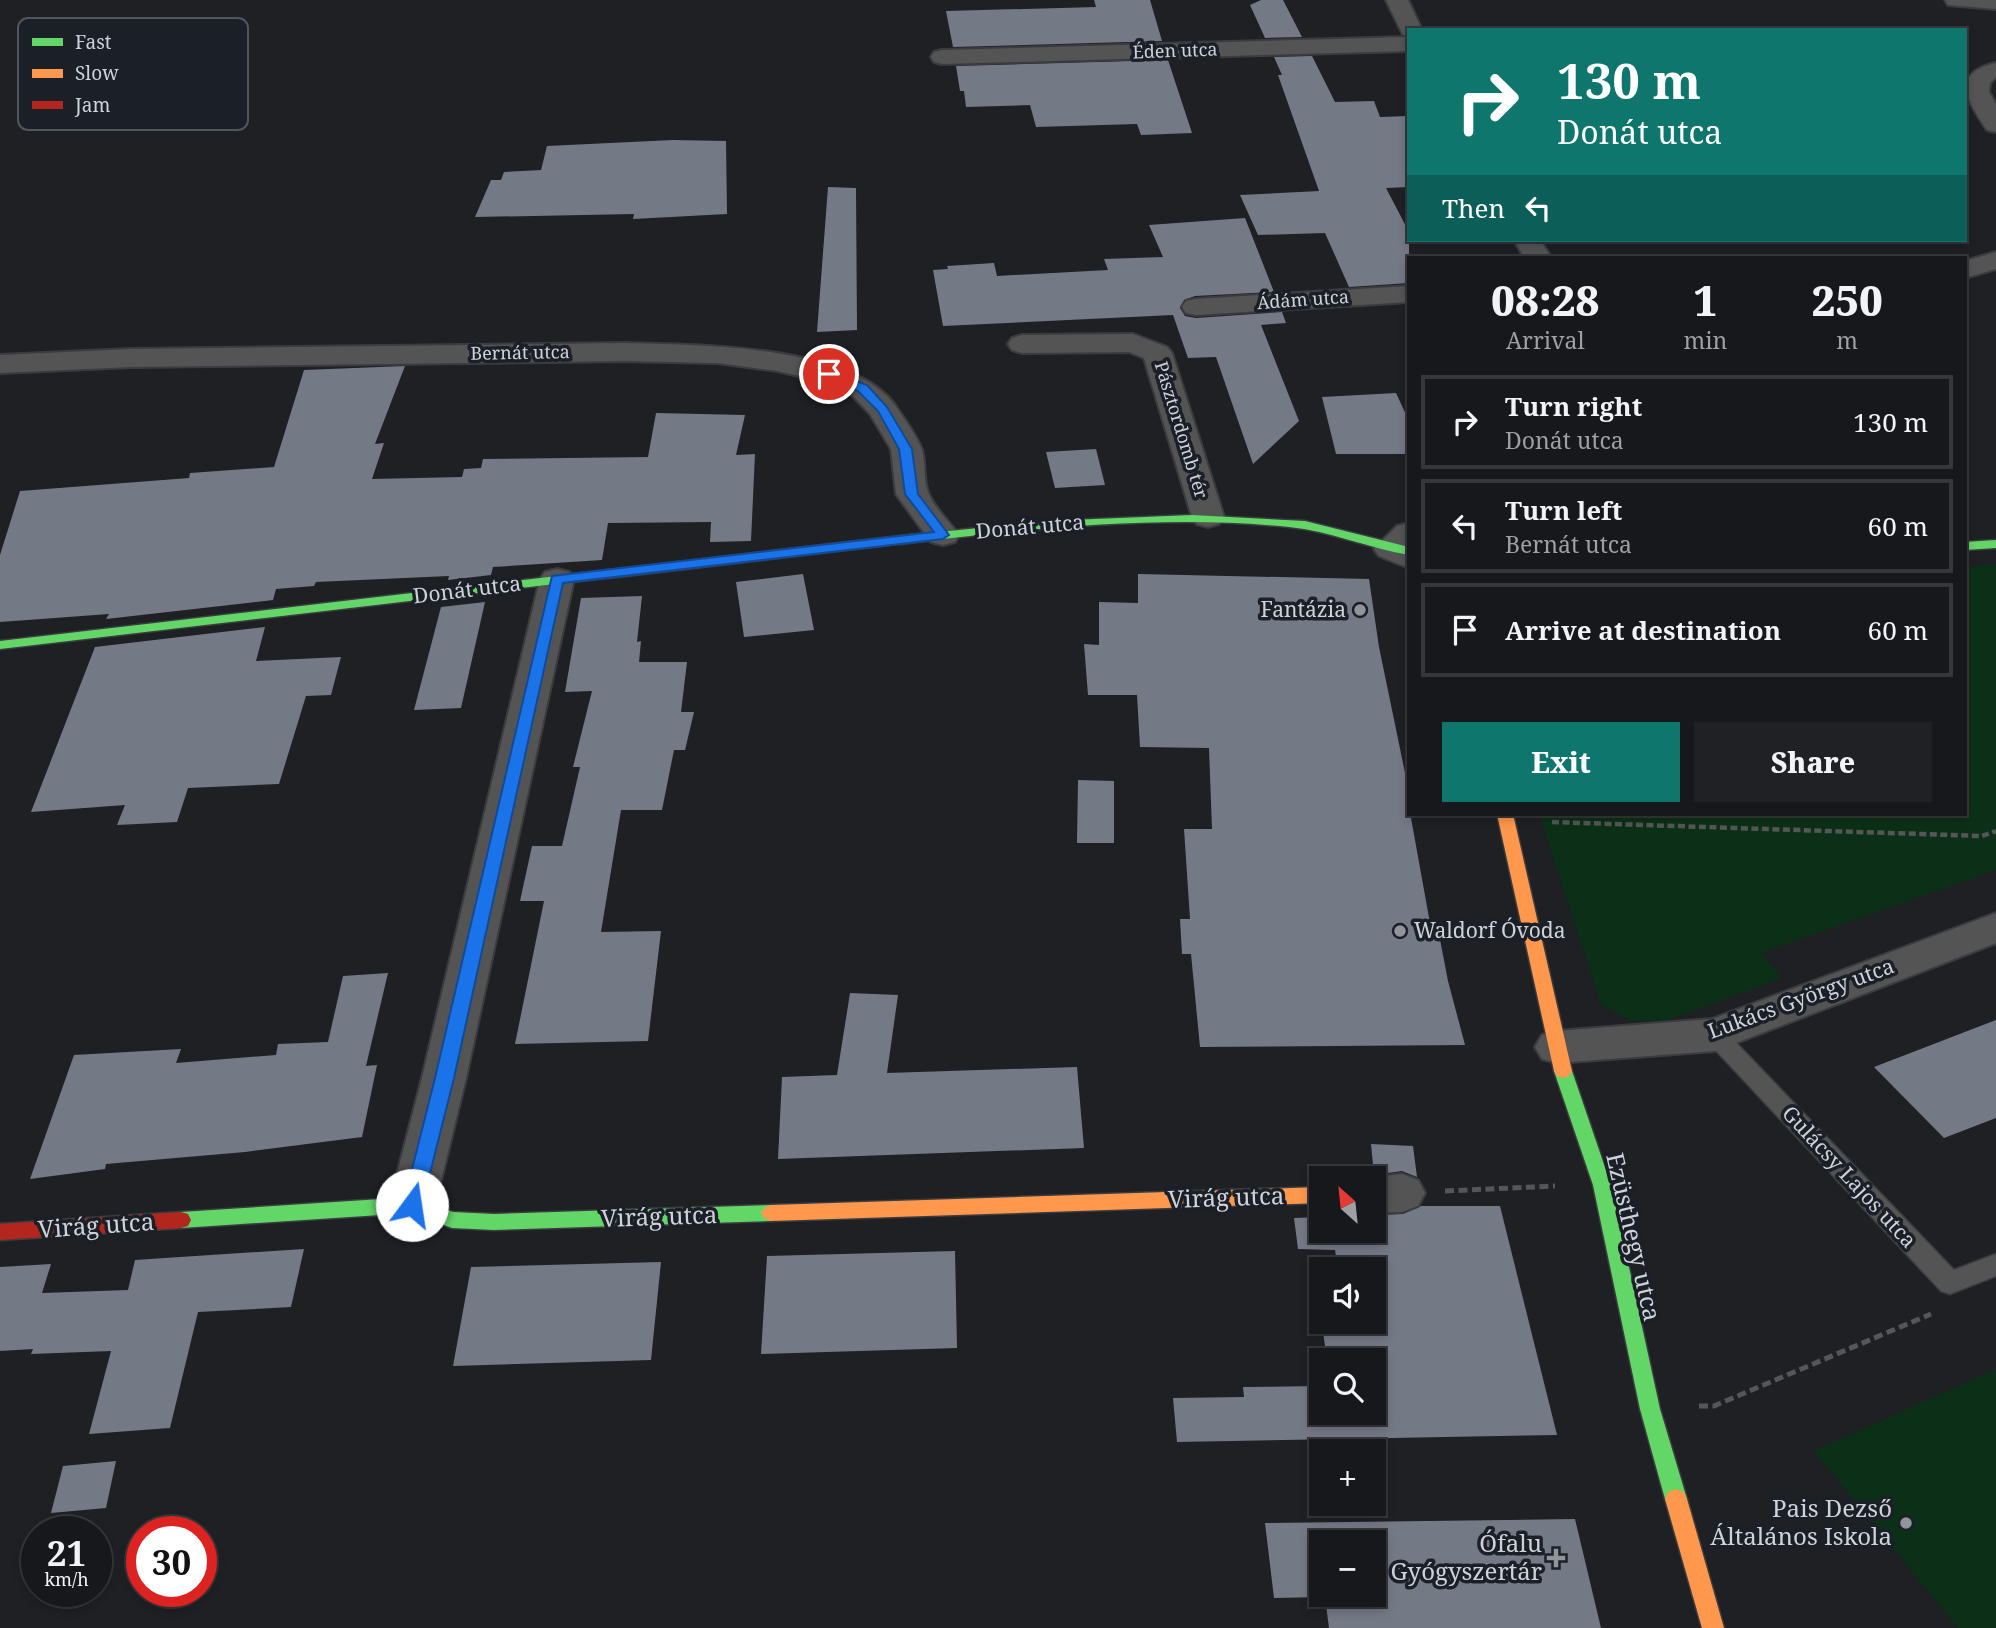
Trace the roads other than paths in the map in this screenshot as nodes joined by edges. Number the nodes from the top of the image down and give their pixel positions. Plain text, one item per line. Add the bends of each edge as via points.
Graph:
1 (1397, 0) edge
2 (1956, 0) edge
3 (1996, 2) edge
4 (1410, 28) edge
5 (1407, 44) edge
6 (942, 57) dead end
7 (1996, 70) edge
8 (1996, 125) edge
9 (1996, 260) edge
10 (1967, 269) edge
11 (1407, 294) edge
12 (1196, 307) dead end
13 (1022, 344) dead end
14 (0, 363) edge
15 (1208, 517) junction
16 (943, 535) junction
17 (1996, 544) edge
18 (1967, 546) edge
19 (1404, 548) edge
20 (557, 579) junction
21 (0, 645) edge
22 (1505, 817) edge
23 (1996, 927) edge
24 (1715, 1035) junction
25 (1557, 1047) junction
26 (1309, 1195) edge
27 (412, 1205) junction
28 (0, 1233) edge
29 (1996, 1265) edge
30 (1713, 1628) edge

1 - 4 street
2 - 3 street
5 - 6 street, Éden utca
7 - 8 street via 1978,81 1977,92
9 - 10 street
11 - 12 street, Ádám utca
13 - 15 street, Pásztordomb tér via 1133,343 1157,353
14 - 16 street, Bernát utca via 625,352 717,354 779,362 862,388 883,409 906,449 912,494
15 - 16 street, Donát utca via 1109,519
15 - 19 street, Donát utca via 1293,523
16 - 20 street, Donát utca
17 - 18 street
20 - 21 street, Donát utca
20 - 27 street
22 - 25 street, Ezüsthegy utca
23 - 24 street, Lukács György utca
24 - 25 street, Lukács György utca
24 - 29 lane, Gulácsy Lajos utca via 1950,1283
25 - 30 street, Ezüsthegy utca via 1602,1185 1650,1409
26 - 27 street, Virág utca via 494,1222 452,1220
27 - 28 street, Virág utca

